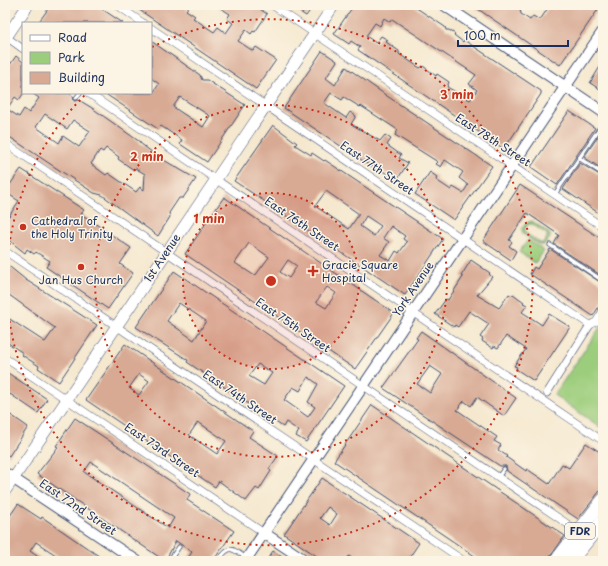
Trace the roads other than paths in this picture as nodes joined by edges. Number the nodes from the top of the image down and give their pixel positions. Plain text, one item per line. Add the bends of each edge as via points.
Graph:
1 (28, 5) edge
2 (117, 5) edge
3 (272, 5) edge
4 (334, 5) edge
5 (444, 5) edge
6 (142, 22) edge
7 (152, 29) edge
8 (603, 31) edge
9 (314, 34) junction
10 (5, 37) edge
11 (22, 48) edge
12 (565, 87) junction
13 (79, 94) edge
14 (89, 94) edge
15 (76, 98) dead end
16 (266, 106) junction
17 (603, 112) edge
18 (603, 123) edge
19 (5, 143) edge
20 (579, 158) junction
21 (511, 166) junction
22 (603, 174) edge
23 (215, 180) junction
24 (555, 194) junction
25 (603, 227) edge
26 (462, 238) junction
27 (550, 245) dead end
28 (5, 251) edge
29 (166, 252) junction
30 (603, 281) edge
31 (603, 311) edge
32 (412, 312) junction
33 (590, 325) junction
34 (116, 326) junction
35 (5, 358) edge
36 (363, 386) junction
37 (547, 393) dead end
38 (66, 400) junction
39 (603, 440) edge
40 (313, 460) junction
41 (504, 469) dead end
42 (9, 476) edge
43 (498, 477) junction
44 (5, 491) edge
45 (603, 500) edge
46 (603, 521) edge
47 (569, 525) dead end
48 (264, 532) junction
49 (179, 546) dead end
50 (246, 560) edge
51 (137, 561) edge
52 (169, 561) edge
53 (218, 561) edge
54 (306, 561) edge
55 (464, 561) edge
56 (556, 561) edge
57 (571, 561) edge

1 - 10 main road
2 - 6 street
3 - 9 street, East 78th Street
4 - 9 main road, 1st Avenue
5 - 12 main road
7 - 16 street, East 77th Street
8 - 12 main road, York Avenue
9 - 16 main road, 1st Avenue
9 - 21 street, East 78th Street
10 - 11 street
12 - 17 main road
12 - 21 main road, York Avenue
13 - 15 lane
14 - 23 street, East 76th Street
16 - 23 main road, 1st Avenue
16 - 26 street, East 77th Street
18 - 20 lane
19 - 29 street, East 75th Street
20 - 22 lane
20 - 24 lane
21 - 24 street, East 78th Street
21 - 26 main road, York Avenue
23 - 29 main road, 1st Avenue
23 - 32 street, East 76th Street
24 - 25 street, East 78th Street
26 - 32 main road, York Avenue
26 - 33 street, East 77th Street
27 - 30 lane
28 - 34 street, East 74th Street
29 - 34 main road, 1st Avenue
29 - 36 street, East 75th Street
31 - 33 street via 596,322
32 - 36 main road, York Avenue
32 - 39 street, East 76th Street
33 - 37 street
34 - 38 main road, 1st Avenue
34 - 40 street, East 74th Street
35 - 38 street, East 73rd Street
36 - 40 main road, York Avenue
36 - 43 street, East 75th Street
38 - 42 main road, 1st Avenue
38 - 48 street, East 73rd Street
40 - 48 main road, York Avenue
40 - 55 street, East 74th Street
41 - 43 lane
42 - 44 main road, 1st Avenue
42 - 51 main road, East 72nd Street
43 - 47 street, East 75th Street
45 - 56 highway, FDR
46 - 57 highway, FDR
48 - 50 main road, York Avenue
48 - 54 main road, East 73rd Street
49 - 52 lane
50 - 53 lane via 233,549 228,549

